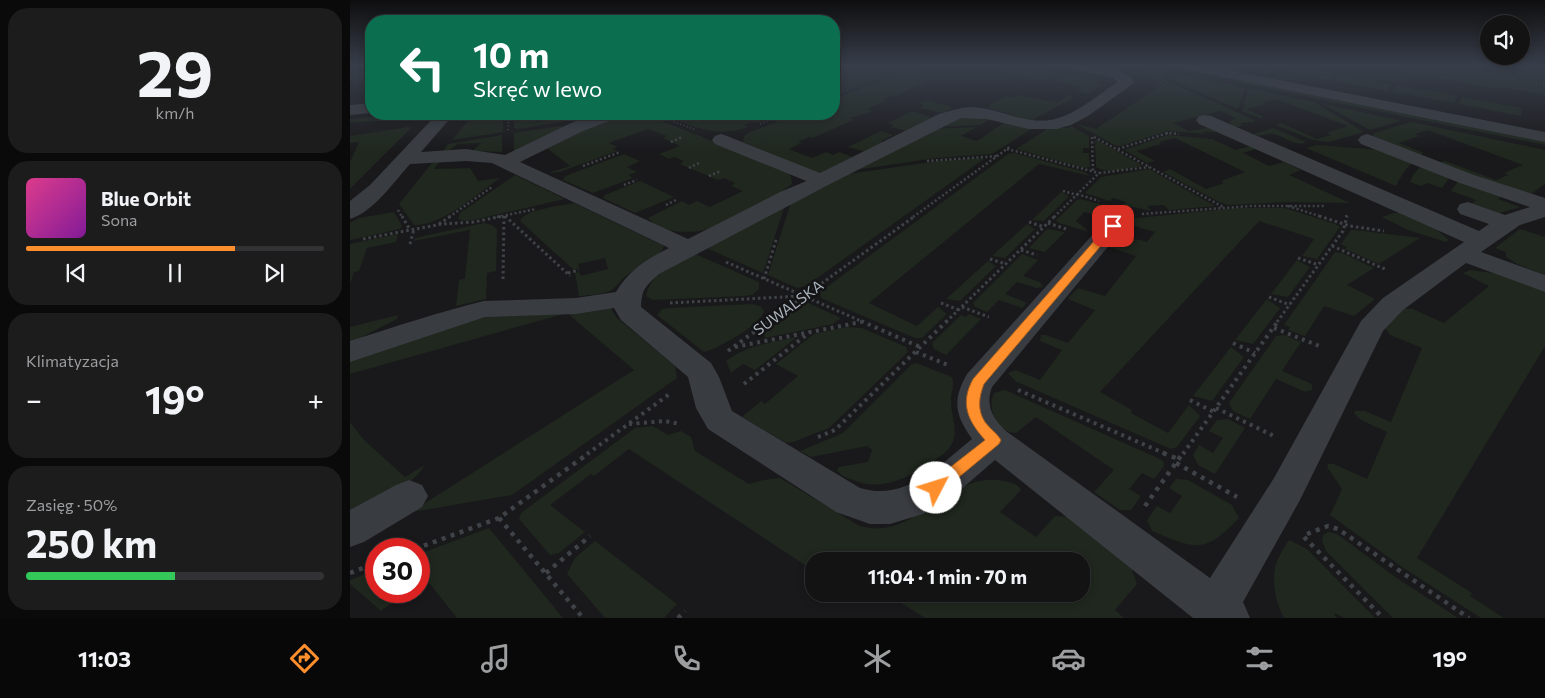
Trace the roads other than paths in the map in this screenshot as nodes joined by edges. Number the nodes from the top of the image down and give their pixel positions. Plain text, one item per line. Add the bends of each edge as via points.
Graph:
1 (1107, 95) edge
2 (1338, 95) edge
3 (365, 109) edge
4 (350, 110) edge
5 (441, 120) edge
6 (595, 120) edge
7 (1205, 120) dead end
8 (1545, 137) edge
9 (721, 140) road end
10 (1367, 140) dead end
11 (405, 159) junction
12 (512, 165) junction
13 (821, 180) junction
14 (1545, 205) edge
15 (1468, 209) dead end
16 (1545, 210) edge
17 (350, 212) edge
18 (1507, 223) junction
19 (1113, 226) road end
20 (690, 247) junction
21 (1472, 247) junction
22 (1545, 284) edge
23 (627, 301) junction
24 (350, 352) edge
25 (994, 440) junction
26 (409, 496) dead end
27 (350, 530) edge
28 (1222, 613) edge

1 - 13 street via 1064,122 1042,125 980,111 959,112
2 - 8 street
3 - 4 street
5 - 11 street
6 - 12 street via 577,127
7 - 21 street via 1377,196
9 - 13 street
10 - 14 street
11 - 12 street via 466,155 491,157
11 - 17 street
12 - 20 street
13 - 20 street
15 - 18 street
16 - 18 street
18 - 21 street
19 - 25 street via 973,391 973,408 980,425
20 - 23 street via 643,275 630,288
21 - 22 street
21 - 28 street via 1382,314 1371,327
23 - 24 street via 576,306 502,307 454,317
23 - 25 street via 635,318 700,371 712,409 726,424 849,501 867,508 887,509 916,500
25 - 28 street
26 - 27 street

